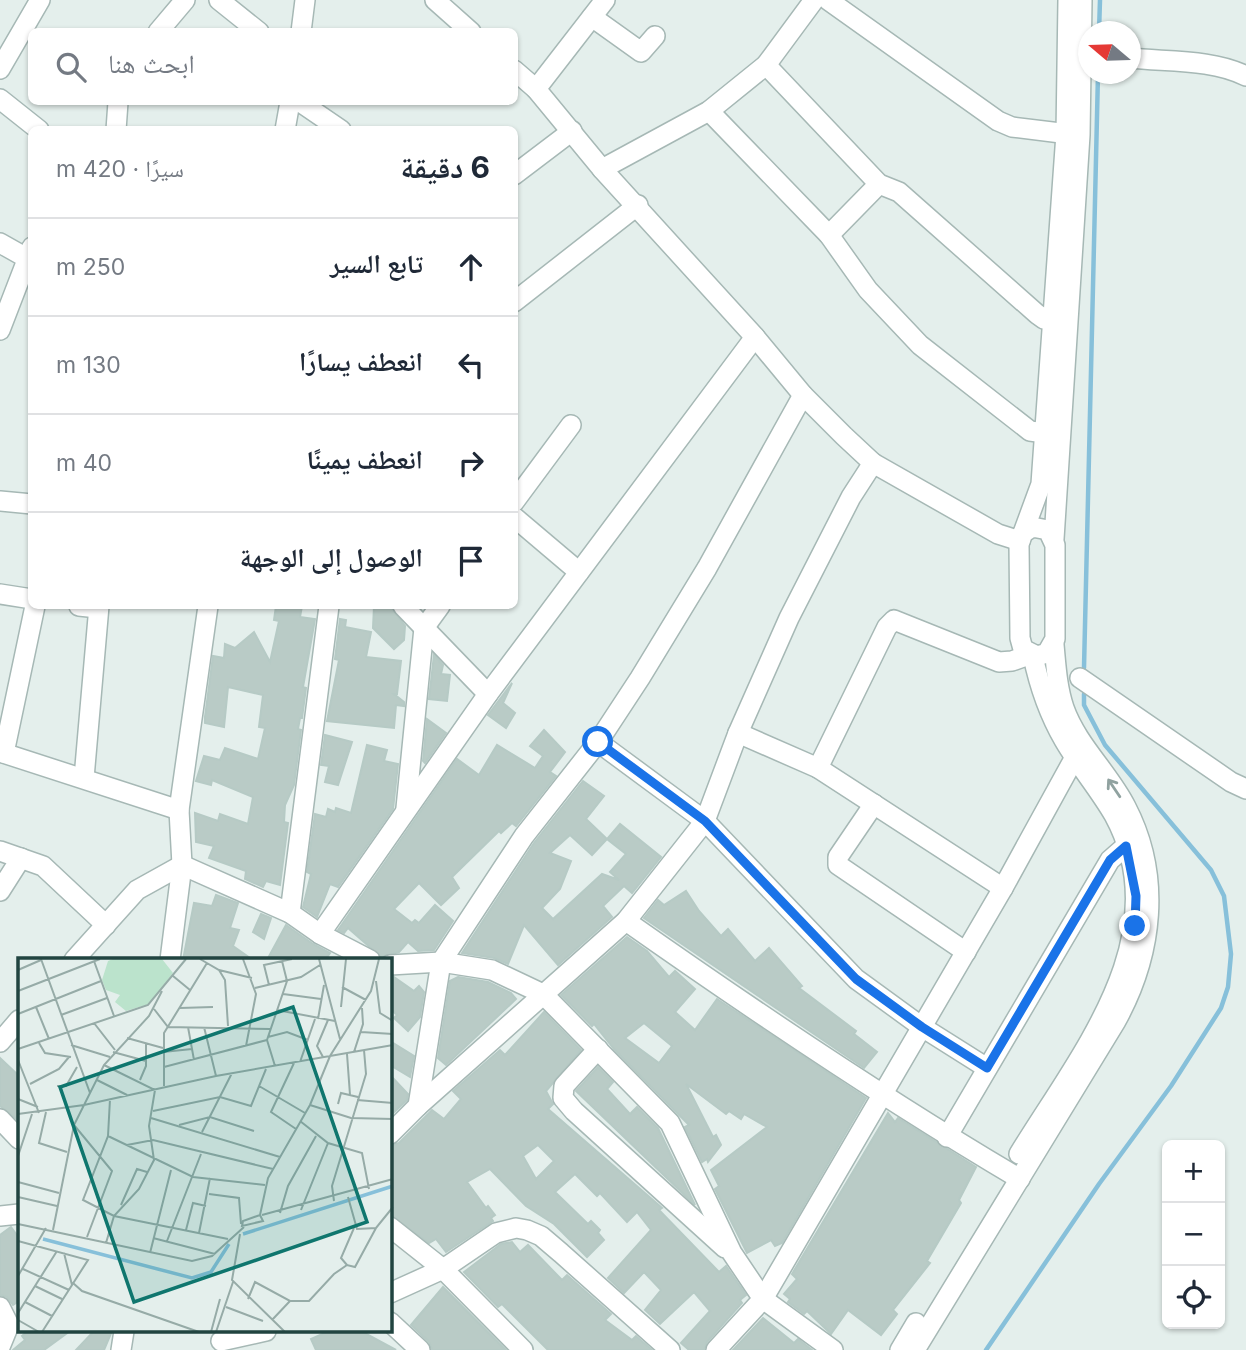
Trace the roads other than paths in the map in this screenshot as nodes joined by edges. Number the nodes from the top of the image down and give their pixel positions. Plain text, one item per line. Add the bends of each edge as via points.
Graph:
1 (40, 0) edge
2 (185, 0) edge
3 (219, 0) edge
4 (305, 0) edge
5 (435, 0) edge
6 (605, 0) edge
7 (814, 0) edge
8 (828, 0) edge
9 (1068, 0) edge
10 (1082, 0) edge
11 (592, 18) junction
12 (1083, 21) edge
13 (161, 28) edge
14 (254, 28) edge
15 (302, 28) edge
16 (466, 28) edge
17 (655, 36) dead end
18 (1141, 59) edge
19 (766, 65) junction
20 (0, 69) edge
21 (518, 73) edge
22 (1246, 76) edge
23 (1081, 84) edge
24 (536, 89) junction
25 (0, 99) edge
26 (118, 105) edge
27 (289, 105) edge
28 (305, 105) edge
29 (709, 111) junction
30 (33, 126) edge
31 (116, 126) edge
32 (286, 126) edge
33 (337, 126) edge
34 (572, 131) junction
35 (1073, 135) junction
36 (602, 169) junction
37 (518, 172) edge
38 (879, 184) junction
39 (638, 205) junction
40 (829, 235) junction
41 (0, 243) edge
42 (28, 255) edge
43 (28, 261) edge
44 (518, 299) edge
45 (1059, 321) junction
46 (0, 330) edge
47 (755, 337) junction
48 (803, 395) junction
49 (571, 425) dead end
50 (1045, 433) junction
51 (873, 463) junction
52 (518, 497) edge
53 (0, 501) edge
54 (28, 504) edge
55 (518, 520) edge
56 (1021, 537) junction
57 (1054, 540) junction
58 (579, 572) junction
59 (0, 594) edge
60 (28, 598) edge
61 (34, 609) edge
62 (92, 609) edge
63 (208, 609) edge
64 (329, 609) edge
65 (406, 609) edge
66 (438, 609) edge
67 (424, 628) junction
68 (1054, 645) junction
69 (1031, 655) junction
70 (1080, 678) dead end
71 (488, 694) junction
72 (738, 733) junction
73 (598, 742) junction
74 (2, 752) edge
75 (1081, 753) junction
76 (818, 768) junction
77 (84, 778) junction
78 (1246, 789) edge
79 (874, 804) junction
80 (179, 810) junction
81 (406, 811) junction
82 (705, 821) junction
83 (1133, 844) junction
84 (0, 851) edge
85 (21, 858) junction
86 (182, 865) junction
87 (1003, 888) junction
88 (0, 891) edge
89 (290, 913) junction
90 (625, 921) junction
91 (106, 925) junction
92 (320, 934) junction
93 (966, 952) junction
94 (76, 958) edge
95 (170, 958) edge
96 (366, 958) edge
97 (441, 962) junction
98 (392, 965) edge
99 (543, 994) junction
100 (18, 1021) edge
101 (922, 1027) junction
102 (0, 1042) edge
103 (598, 1049) junction
104 (987, 1068) junction
105 (882, 1096) junction
106 (418, 1106) junction
107 (0, 1119) edge
108 (392, 1132) edge
109 (947, 1137) junction
110 (18, 1138) edge
111 (1014, 1175) junction
112 (18, 1214) edge
113 (0, 1216) edge
114 (392, 1229) edge
115 (732, 1253) junction
116 (443, 1269) junction
117 (392, 1292) edge
118 (763, 1299) junction
119 (0, 1307) edge
120 (392, 1324) edge
121 (124, 1332) edge
122 (262, 1332) edge
123 (221, 1341) edge
124 (0, 1347) edge
125 (121, 1350) edge
126 (420, 1350) edge
127 (523, 1350) edge
128 (670, 1350) edge
129 (716, 1350) edge
130 (833, 1350) edge
131 (900, 1350) edge
132 (915, 1350) edge

1 - 20 street
2 - 13 street
3 - 14 street
4 - 15 street
5 - 16 street
6 - 11 street
7 - 19 street
8 - 35 street via 998,121
9 - 35 street
10 - 12 street
11 - 17 street via 641,52
11 - 24 street
18 - 22 street
19 - 29 street
19 - 38 street
21 - 24 street
23 - 35 street
24 - 34 street
25 - 30 street
26 - 31 street
27 - 32 street
28 - 33 street
29 - 36 street
29 - 40 street
34 - 36 street
34 - 37 street
35 - 45 street
36 - 39 street
38 - 40 street
38 - 45 street via 899,192 1037,314
39 - 44 street
39 - 47 street
40 - 50 street via 869,290 920,345 1030,431
41 - 42 street
43 - 46 street
45 - 50 street
45 - 57 street
47 - 48 street
47 - 58 street
48 - 51 street
48 - 73 street via 707,568
49 - 52 street
50 - 56 street via 1041,484
51 - 56 street via 998,534
51 - 72 street via 789,618
53 - 54 street
55 - 58 street
56 - 57 street via 1032,527 1043,528
56 - 69 street via 1020,638
57 - 68 street
58 - 71 street
59 - 60 street
61 - 74 street
62 - 77 street
63 - 80 street
64 - 89 street
65 - 67 street
66 - 67 street
67 - 71 street
67 - 81 street
68 - 69 street via 1047,653
68 - 75 street via 1059,689
69 - 75 street via 1045,699
69 - 76 street via 999,662 894,620
70 - 78 street
71 - 81 street
72 - 76 street
72 - 82 street
73 - 82 street
73 - 97 street via 524,836
74 - 77 street
75 - 83 street via 1126,806
75 - 87 street
76 - 79 street
77 - 80 street
79 - 87 street
79 - 93 street via 838,857 838,866
80 - 86 street
81 - 92 street
82 - 90 street
82 - 101 street via 856,979
83 - 104 street via 1110,860
83 - 111 street via 1135,926 1124,971
84 - 85 street
85 - 88 street
85 - 91 street via 43,866
86 - 89 street
86 - 91 street via 137,890
86 - 95 street
87 - 93 street
89 - 92 street
90 - 99 street
90 - 105 street
91 - 94 street
92 - 96 street
93 - 101 street
97 - 98 street
97 - 99 street via 492,970
97 - 106 street
99 - 103 street
99 - 106 street
100 - 102 street
101 - 104 street
101 - 105 street
103 - 115 street via 670,1123
103 - 115 street via 564,1086 563,1098
104 - 109 street
105 - 109 street
105 - 118 street
106 - 108 street
107 - 110 street
109 - 111 street
111 - 131 street
111 - 132 street
112 - 113 street
114 - 116 street
115 - 118 street
116 - 117 street
116 - 127 street
116 - 128 street via 496,1233 527,1230 541,1236
118 - 129 street
118 - 130 street
119 - 124 street via 9,1325
120 - 126 street
121 - 125 street
122 - 123 street

